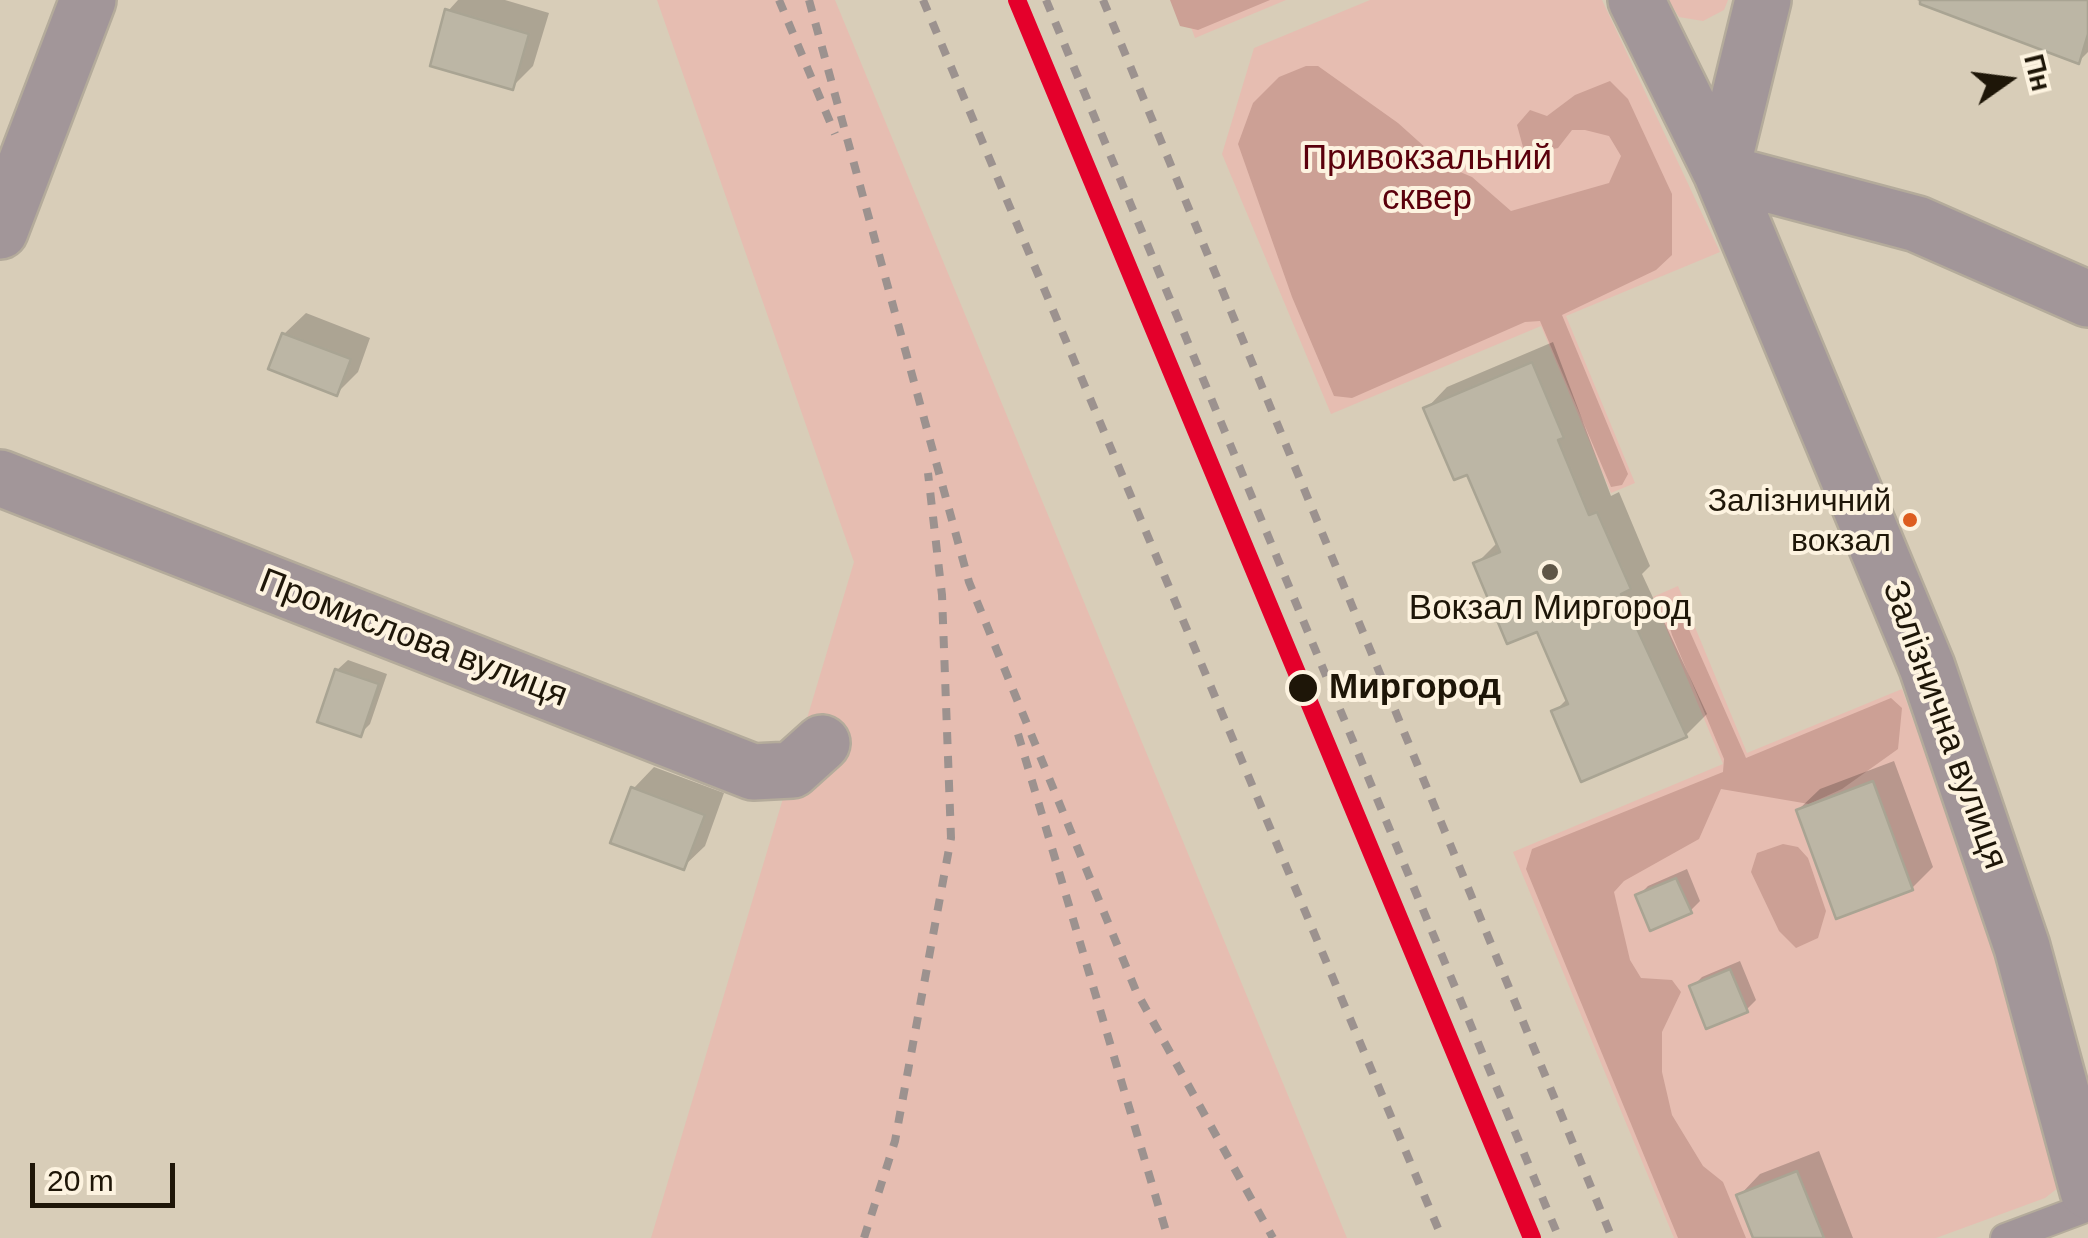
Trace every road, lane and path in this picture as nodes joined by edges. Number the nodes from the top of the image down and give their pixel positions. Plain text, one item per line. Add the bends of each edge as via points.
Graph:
1 (88, 0) edge
2 (1636, 0) edge
3 (1763, 0) edge
4 (1721, 172) junction
5 (0, 231) edge
6 (2088, 299) edge
7 (0, 478) edge
8 (822, 743) dead end
9 (2088, 1191) edge
10 (2088, 1208) edge
11 (2006, 1238) edge

1 - 5 street
2 - 4 street, Залізнична вулиця
3 - 4 street
4 - 6 street via 1917,224
4 - 9 street, Залізнична вулиця via 1927,667 2022,946
7 - 8 street, Промислова вулиця via 753,772 792,770
10 - 11 lane

